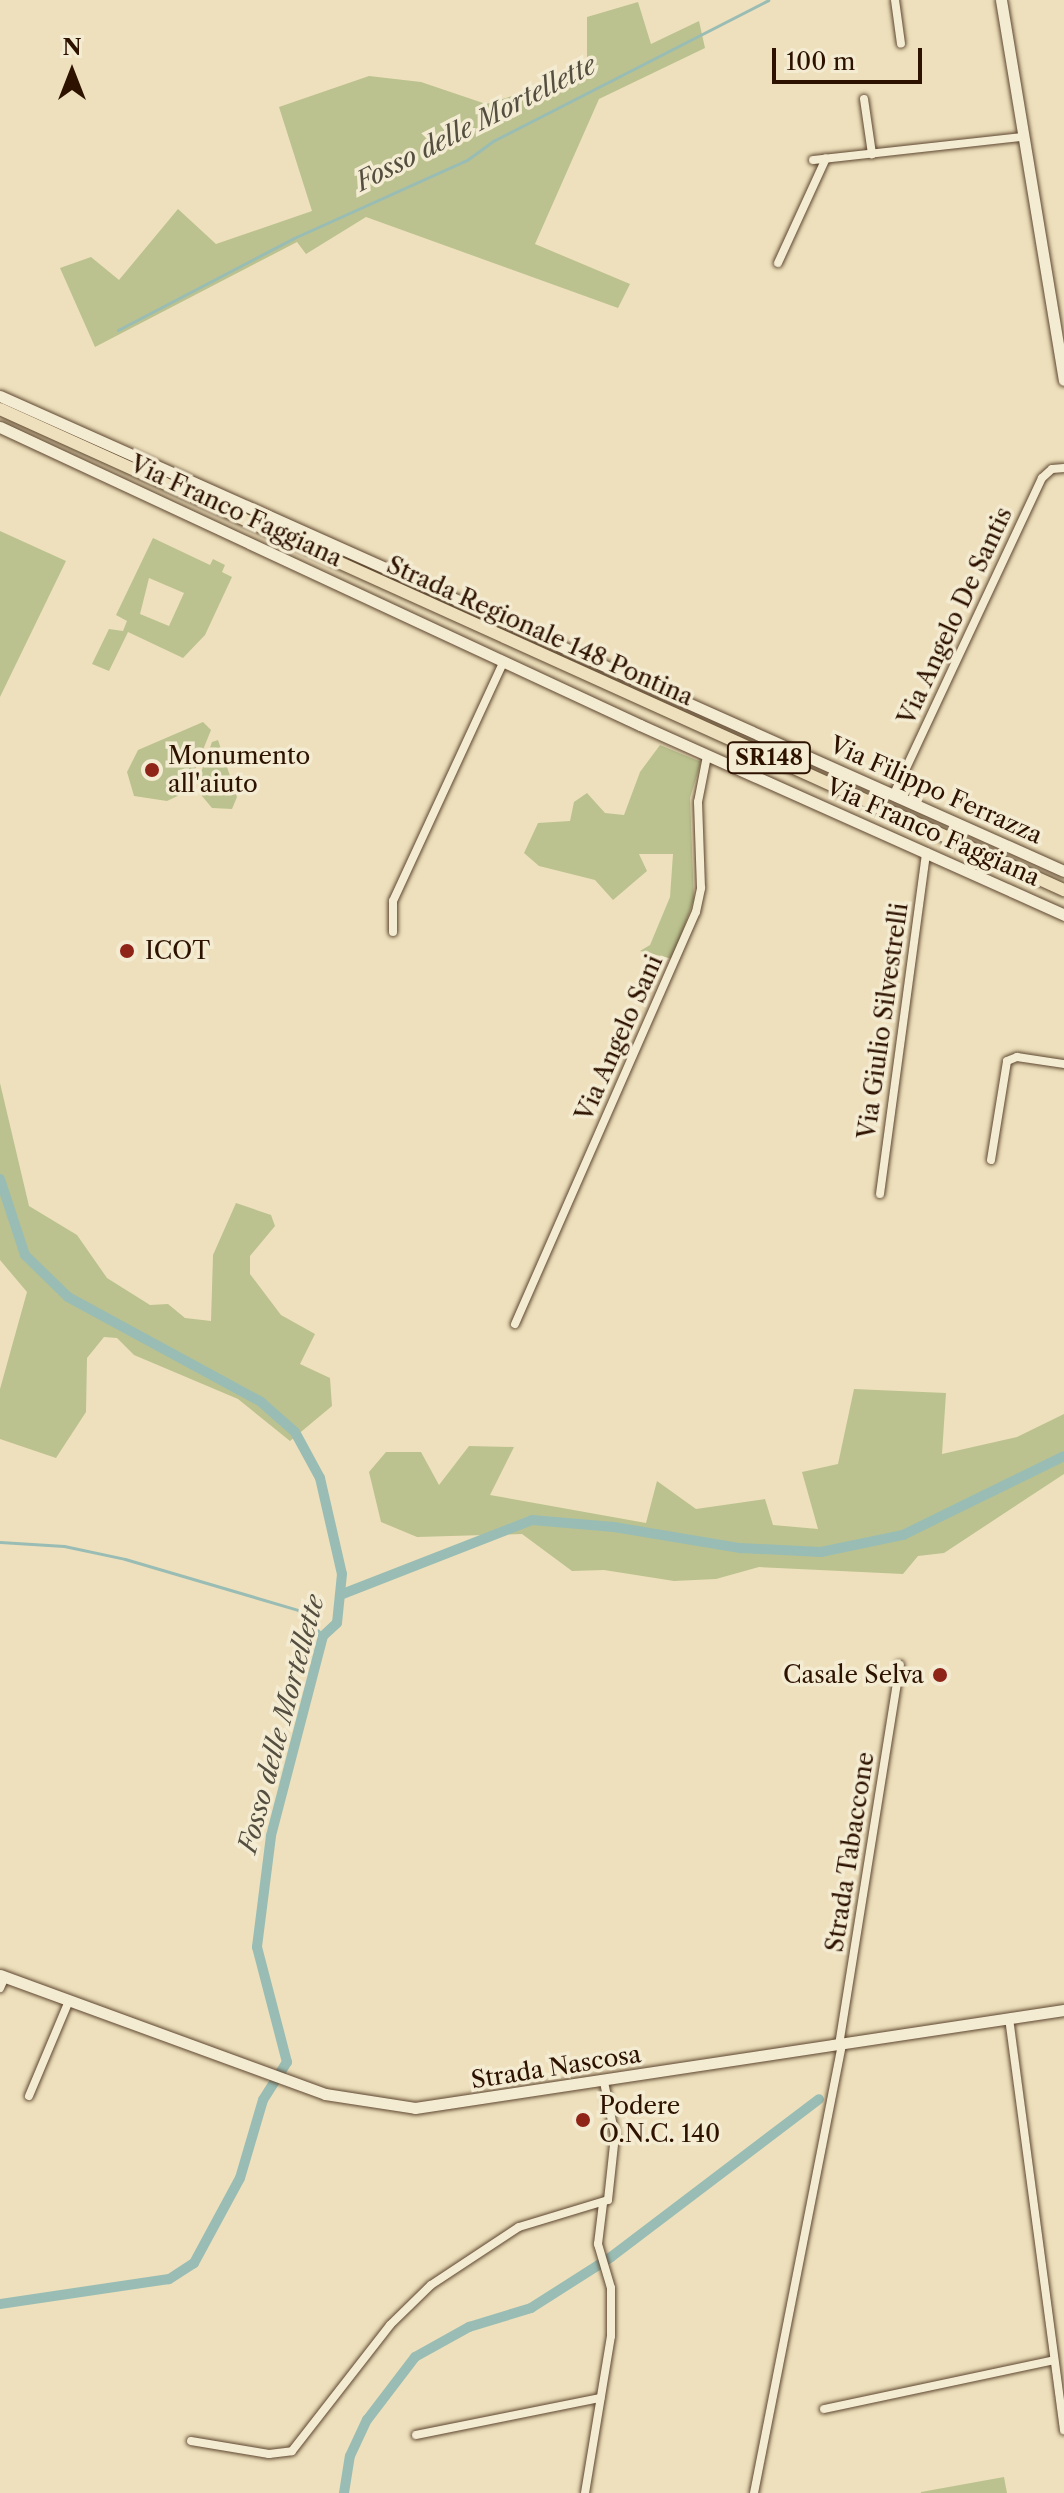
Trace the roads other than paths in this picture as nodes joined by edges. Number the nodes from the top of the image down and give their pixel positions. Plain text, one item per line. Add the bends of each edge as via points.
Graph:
1 (895, 0) edge
2 (1001, 0) edge
3 (901, 44) dead end
4 (864, 99) dead end
5 (1021, 137) junction
6 (872, 154) junction
7 (826, 158) junction
8 (813, 160) dead end
9 (778, 263) dead end
10 (1064, 380) edge
11 (0, 396) edge
12 (0, 409) edge
13 (0, 427) edge
14 (1064, 468) edge
15 (504, 661) junction
16 (707, 756) junction
17 (893, 796) junction
18 (926, 852) junction
19 (1064, 871) edge
20 (1064, 890) edge
21 (1064, 915) edge
22 (393, 932) dead end
23 (1064, 1064) edge
24 (991, 1160) dead end
25 (880, 1194) dead end
26 (515, 1324) dead end
27 (900, 1665) dead end
28 (2, 1980) edge
29 (69, 2001) junction
30 (1064, 2010) edge
31 (1009, 2018) junction
32 (840, 2045) junction
33 (604, 2082) junction
34 (29, 2096) dead end
35 (603, 2203) junction
36 (1054, 2360) junction
37 (600, 2398) junction
38 (824, 2409) dead end
39 (1064, 2430) edge
40 (416, 2435) dead end
41 (191, 2441) dead end
42 (585, 2493) edge
43 (754, 2493) edge

1 - 3 street
2 - 5 street
4 - 6 street
5 - 6 street
5 - 10 street
6 - 7 street
7 - 8 street
7 - 9 street
11 - 17 street, Via Filippo Ferrazza
12 - 20 main road, Strada Regionale 148 Pontina / SR148
13 - 15 street, Via Franco Faggiana
14 - 17 street, Via Angelo De Santis via 1043,475
15 - 16 street, Via Franco Faggiana
15 - 22 street via 393,901
16 - 18 street, Via Franco Faggiana
16 - 26 street, Via Angelo Sani via 698,802 701,888 696,912
17 - 19 street, Via Filippo Ferrazza
18 - 21 street, Via Franco Faggiana
18 - 25 street, Via Giulio Silvestrelli
23 - 24 street via 1017,1057 1007,1061
27 - 32 street, Strada Tabaccone
28 - 29 street, Strada Nascosa
29 - 33 street, Strada Nascosa via 343,2099 410,2108
29 - 34 street
30 - 31 street, Strada Nascosa
31 - 32 street, Strada Nascosa
31 - 36 street
32 - 33 street, Strada Nascosa
32 - 43 street, Strada Tabaccone
33 - 35 street via 615,2136 611,2194
35 - 37 street via 599,2255 607,2271 611,2329
35 - 41 street via 548,2215 506,2233 424,2291 390,2325 292,2451 269,2454
36 - 38 street
36 - 39 street
37 - 40 street
37 - 42 street

